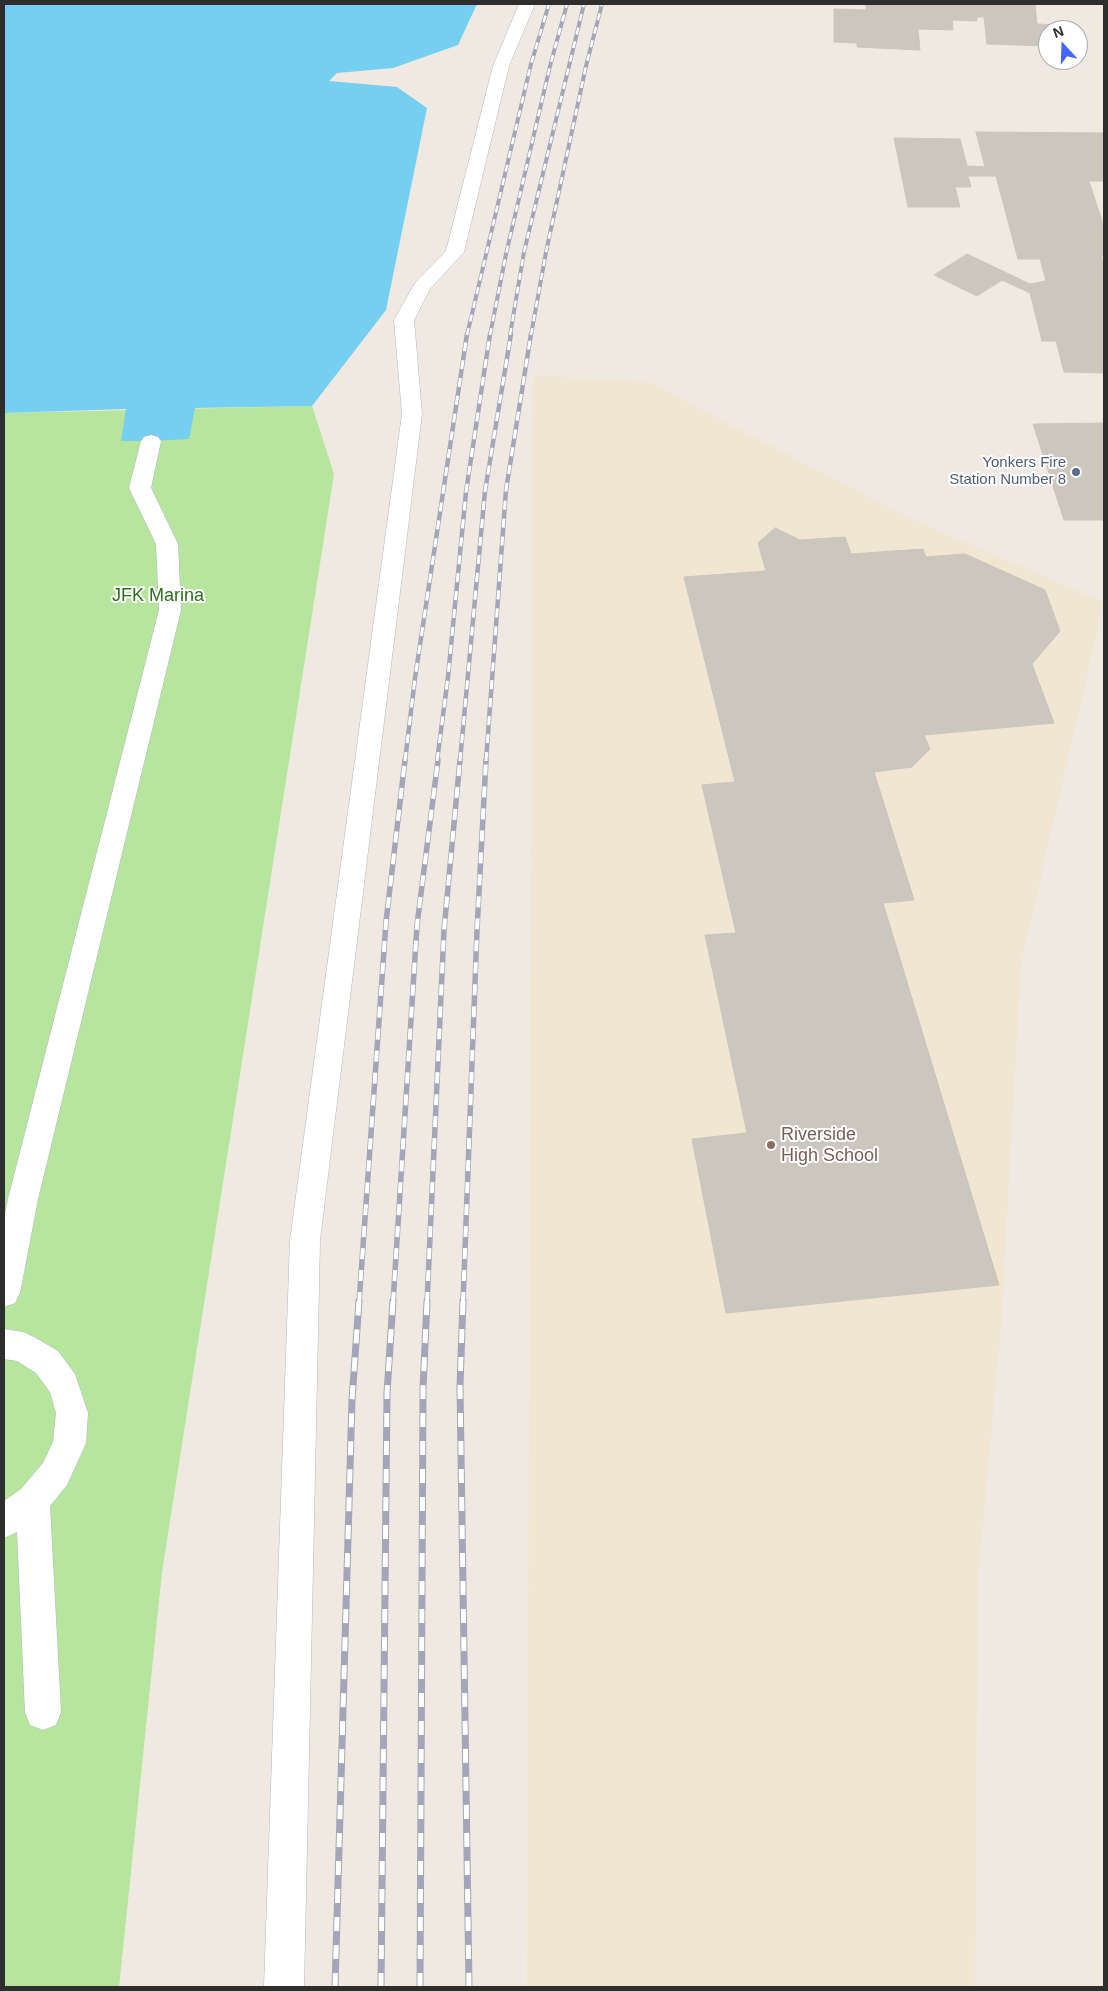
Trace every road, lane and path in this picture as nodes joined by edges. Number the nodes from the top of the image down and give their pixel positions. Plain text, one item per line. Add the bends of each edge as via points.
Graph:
1 (527, 4) edge
2 (151, 441) dead end
3 (4, 1293) edge
4 (4, 1344) edge
5 (33, 1501) junction
6 (4, 1521) edge
7 (43, 1712) dead end
8 (284, 1987) edge

1 - 8 lane via 501,66 455,252 422,287 404,320 412,414 305,1240
2 - 3 lane via 140,488 167,544 170,610 24,1199
4 - 5 lane via 23,1347 47,1362 64,1385 72,1412 68,1443 55,1474
5 - 6 lane
5 - 7 lane

